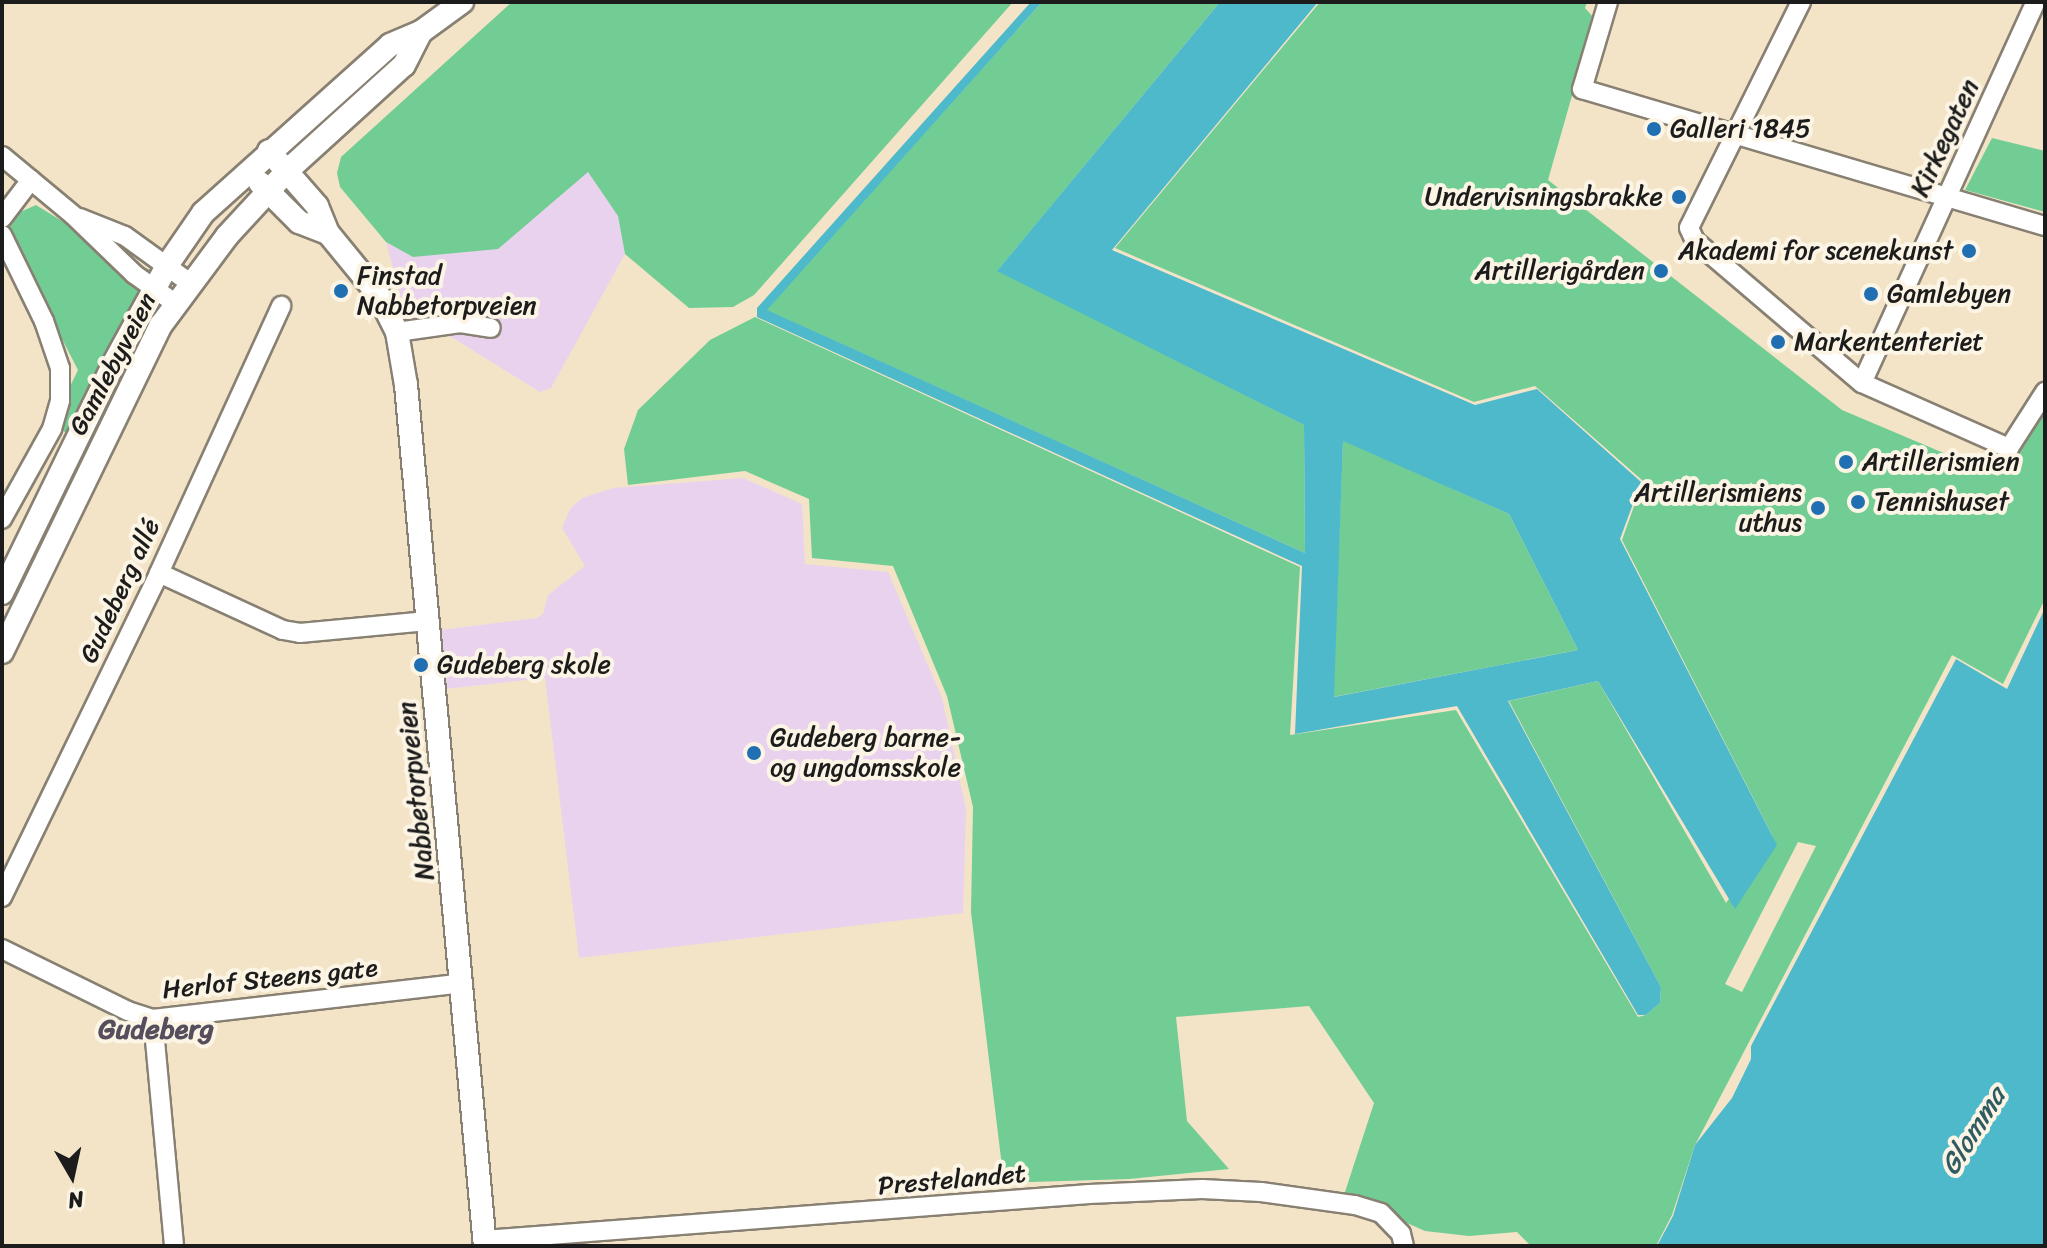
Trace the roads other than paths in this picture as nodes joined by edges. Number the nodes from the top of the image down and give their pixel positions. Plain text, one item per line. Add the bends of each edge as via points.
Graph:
1 (462, 2) edge
2 (1608, 2) edge
3 (1801, 2) edge
4 (2035, 2) edge
5 (2045, 5) edge
6 (421, 32) junction
7 (1737, 135) junction
8 (269, 151) junction
9 (2, 156) edge
10 (288, 170) junction
11 (248, 172) junction
12 (31, 180) junction
13 (269, 193) junction
14 (1947, 197) junction
15 (73, 215) junction
16 (2, 218) edge
17 (2045, 226) edge
18 (328, 233) junction
19 (2, 235) edge
20 (168, 264) junction
21 (190, 283) junction
22 (155, 288) junction
23 (176, 304) junction
24 (281, 306) dead end
25 (491, 328) dead end
26 (397, 332) junction
27 (1862, 383) junction
28 (2045, 392) edge
29 (2, 519) edge
30 (159, 573) junction
31 (2, 593) edge
32 (427, 621) junction
33 (2, 652) edge
34 (2, 897) edge
35 (2, 949) edge
36 (463, 983) junction
37 (153, 1019) junction
38 (484, 1243) edge
39 (174, 1246) edge
40 (1404, 1246) edge

1 - 6 street, Gamlebyveien
2 - 7 street via 1582,89
3 - 7 street
4 - 5 street
4 - 14 street, Kirkegaten
6 - 8 street, Gamlebyveien via 390,45
6 - 10 street, Gamlebyveien via 404,65
7 - 14 street
7 - 27 street via 1689,228 1695,241
8 - 10 street, Nabbetorpveien
8 - 11 street, Gamlebyveien
9 - 12 street
10 - 13 street, Gamlebyveien
10 - 18 street, Nabbetorpveien via 317,206
11 - 13 street, Nabbetorpveien
11 - 20 street, Gamlebyveien via 203,213
12 - 15 street
12 - 16 street
13 - 18 street, Nabbetorpveien via 299,222
13 - 21 street, Gamlebyveien
14 - 17 street
14 - 27 street, Kirkegaten
15 - 20 street via 125,236
15 - 22 street
18 - 26 street, Nabbetorpveien via 378,294
19 - 29 street via 44,321 60,368 60,401 52,429
20 - 21 street
20 - 22 street, Gamlebyveien
21 - 23 street, Gamlebyveien
22 - 23 street
22 - 31 street, Gamlebyveien
23 - 33 street, Gamlebyveien via 150,345
24 - 30 street, Gudeberg allé
25 - 26 street via 460,323
26 - 32 street, Nabbetorpveien
27 - 28 street via 2009,448
30 - 32 street via 283,630 300,633
30 - 34 street, Gudeberg allé
32 - 36 street, Nabbetorpveien
35 - 37 street, Herlof Steens gate
36 - 37 street, Herlof Steens gate
36 - 38 street, Nabbetorpveien
37 - 39 street
38 - 40 street, Prestelandet via 1202,1189 1355,1205 1381,1213 1401,1234

